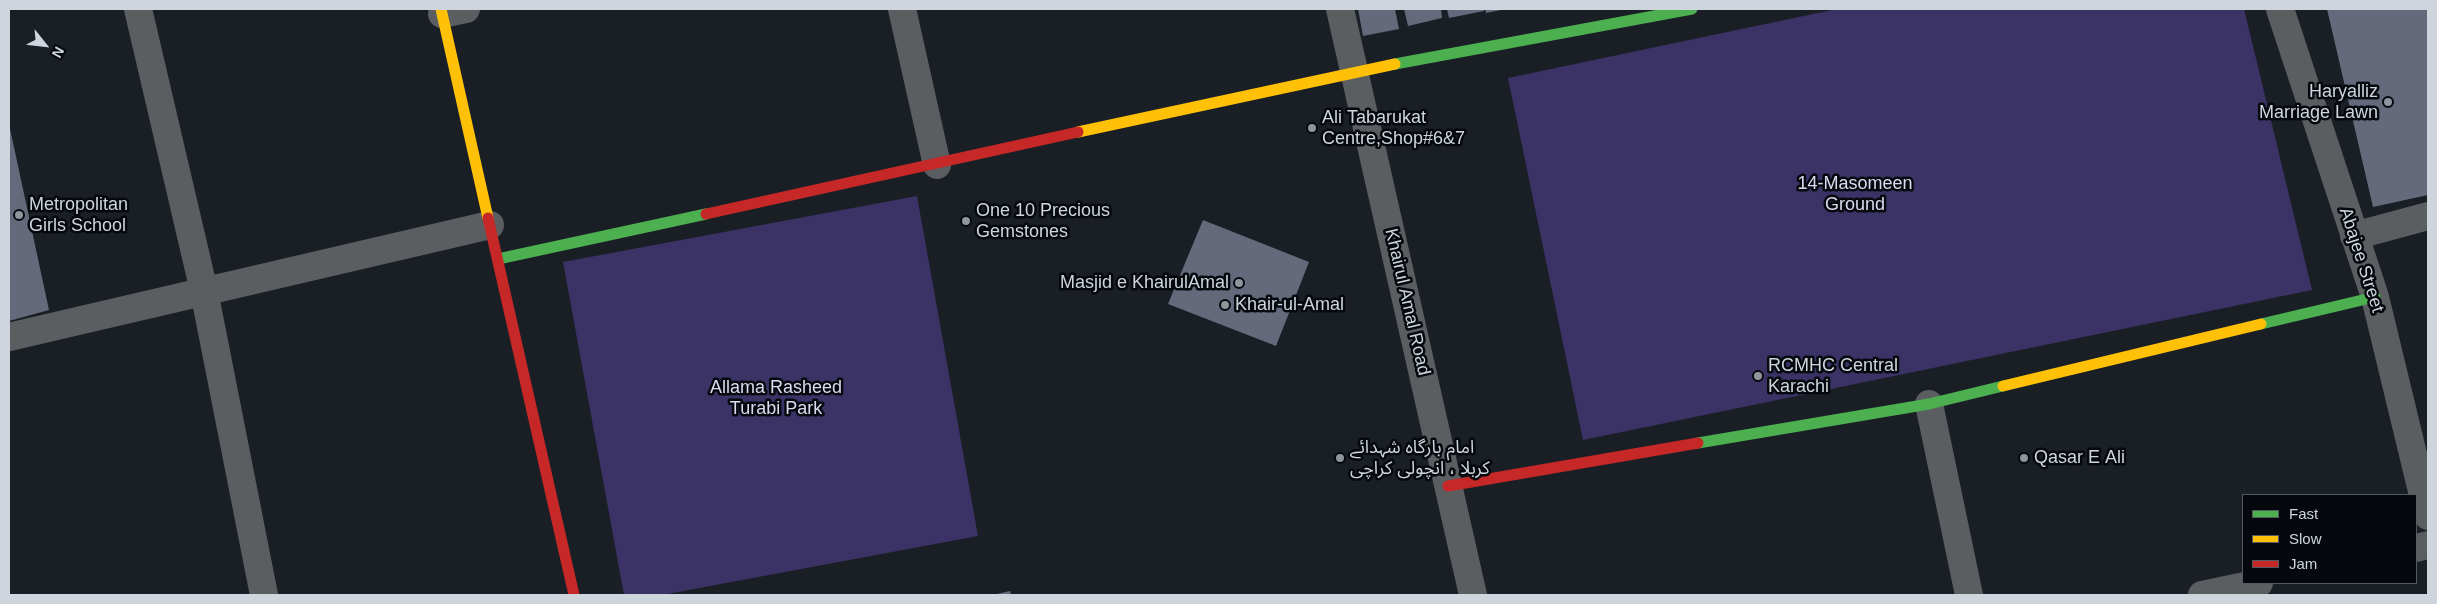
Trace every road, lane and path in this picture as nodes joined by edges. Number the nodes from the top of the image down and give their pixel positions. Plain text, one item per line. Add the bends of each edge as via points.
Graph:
1 (138, 9) edge
2 (902, 9) edge
3 (1340, 9) edge
4 (1692, 9) edge
5 (2280, 9) edge
6 (450, 10) edge
7 (1354, 72) junction
8 (936, 165) junction
9 (2428, 216) edge
10 (490, 225) junction
11 (2354, 236) junction
12 (498, 259) junction
13 (204, 291) junction
14 (2374, 297) junction
15 (9, 337) edge
16 (1929, 404) junction
17 (1448, 486) junction
18 (2428, 516) edge
19 (2254, 584) edge
20 (264, 595) edge
21 (574, 595) edge
22 (1473, 595) edge
23 (1969, 595) edge
24 (2202, 595) edge

1 - 13 street
2 - 8 street
3 - 7 street, Khairul Amal Road
4 - 7 street
5 - 11 street, Abajee Street
6 - 10 street
7 - 8 street
7 - 17 street, Khairul Amal Road
8 - 12 street
9 - 11 street
10 - 12 street
10 - 13 street
11 - 14 street, Abajee Street
12 - 21 street
13 - 15 street
13 - 20 street
14 - 16 street
14 - 18 street, Abajee Street
16 - 17 street
16 - 23 street
17 - 22 street, Khairul Amal Road
19 - 24 street

